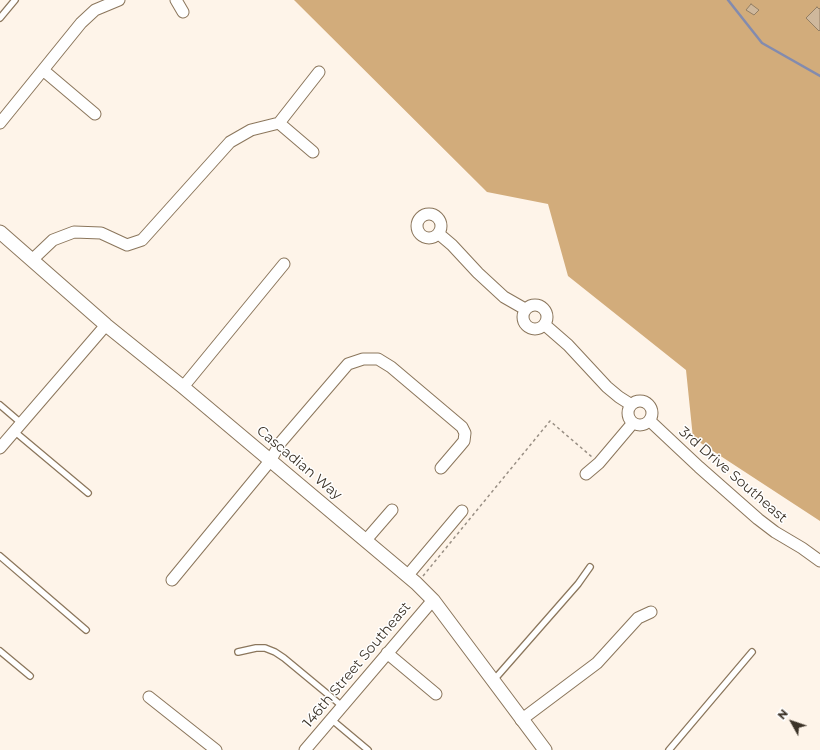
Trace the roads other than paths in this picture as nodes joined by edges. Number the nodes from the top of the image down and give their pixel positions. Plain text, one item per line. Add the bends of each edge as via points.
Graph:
1 (15, 0) edge
2 (118, 0) edge
3 (176, 0) edge
4 (183, 12) dead end
5 (0, 18) edge
6 (43, 70) junction
7 (319, 72) dead end
8 (95, 114) dead end
9 (0, 123) edge
10 (279, 123) junction
11 (313, 152) dead end
12 (0, 232) edge
13 (439, 234) dead end
14 (33, 259) junction
15 (284, 264) dead end
16 (525, 309) junction
17 (106, 324) junction
18 (545, 325) junction
19 (183, 387) junction
20 (630, 404) junction
21 (0, 405) edge
22 (650, 421) junction
23 (632, 424) junction
24 (18, 427) junction
25 (0, 448) edge
26 (270, 461) junction
27 (441, 468) dead end
28 (586, 474) dead end
29 (88, 493) dead end
30 (392, 510) dead end
31 (462, 511) dead end
32 (366, 540) junction
33 (0, 556) edge
34 (820, 560) edge
35 (590, 567) dead end
36 (412, 579) junction
37 (172, 580) dead end
38 (433, 600) junction
39 (651, 612) dead end
40 (86, 630) dead end
41 (0, 651) edge
42 (238, 652) dead end
43 (752, 652) dead end
44 (387, 653) junction
45 (30, 676) dead end
46 (493, 681) junction
47 (436, 694) dead end
48 (149, 697) dead end
49 (342, 706) junction
50 (331, 719) junction
51 (521, 720) junction
52 (216, 750) edge
53 (305, 750) edge
54 (368, 750) edge
55 (545, 750) edge
56 (669, 750) edge

1 - 5 lane
2 - 6 street via 95,10 81,23
3 - 4 street
6 - 8 street
6 - 9 street
7 - 10 street
10 - 11 street
10 - 14 street via 251,130 230,142 142,240 127,245 101,233 74,232 53,240
12 - 14 street, Cascadian Way
13 - 16 street via 504,297
14 - 17 street, Cascadian Way
15 - 19 street
16 - 18 street via 522,316 527,327 538,329
16 - 18 street via 532,304 544,308 548,316
17 - 19 street, Cascadian Way
17 - 24 street
18 - 20 street via 568,345 607,387
19 - 26 street, Cascadian Way
20 - 22 street via 642,401 649,405 652,413
20 - 23 street via 627,412
21 - 24 lane
22 - 23 street via 640,426
22 - 34 street, 3rd Drive Southeast via 758,519 774,532
23 - 28 street via 599,463
24 - 25 street
24 - 29 lane
26 - 27 street via 281,442 348,364 363,359 378,359 391,366 462,427 465,433 464,441
26 - 32 street, Cascadian Way
26 - 37 street
30 - 32 street
31 - 36 street
32 - 36 street, Cascadian Way
33 - 40 lane
35 - 46 lane
36 - 38 street, Cascadian Way
38 - 44 street, 146th Street Southeast
38 - 46 street, Cascadian Way
39 - 51 street via 638,618 597,663
41 - 45 lane
42 - 49 lane via 265,648 275,652
43 - 56 lane
44 - 47 street
44 - 49 street, 146th Street Southeast
46 - 51 street, Cascadian Way
48 - 52 street
49 - 50 street, 146th Street Southeast
50 - 53 street, 146th Street Southeast
50 - 54 lane
51 - 55 street, Cascadian Way

